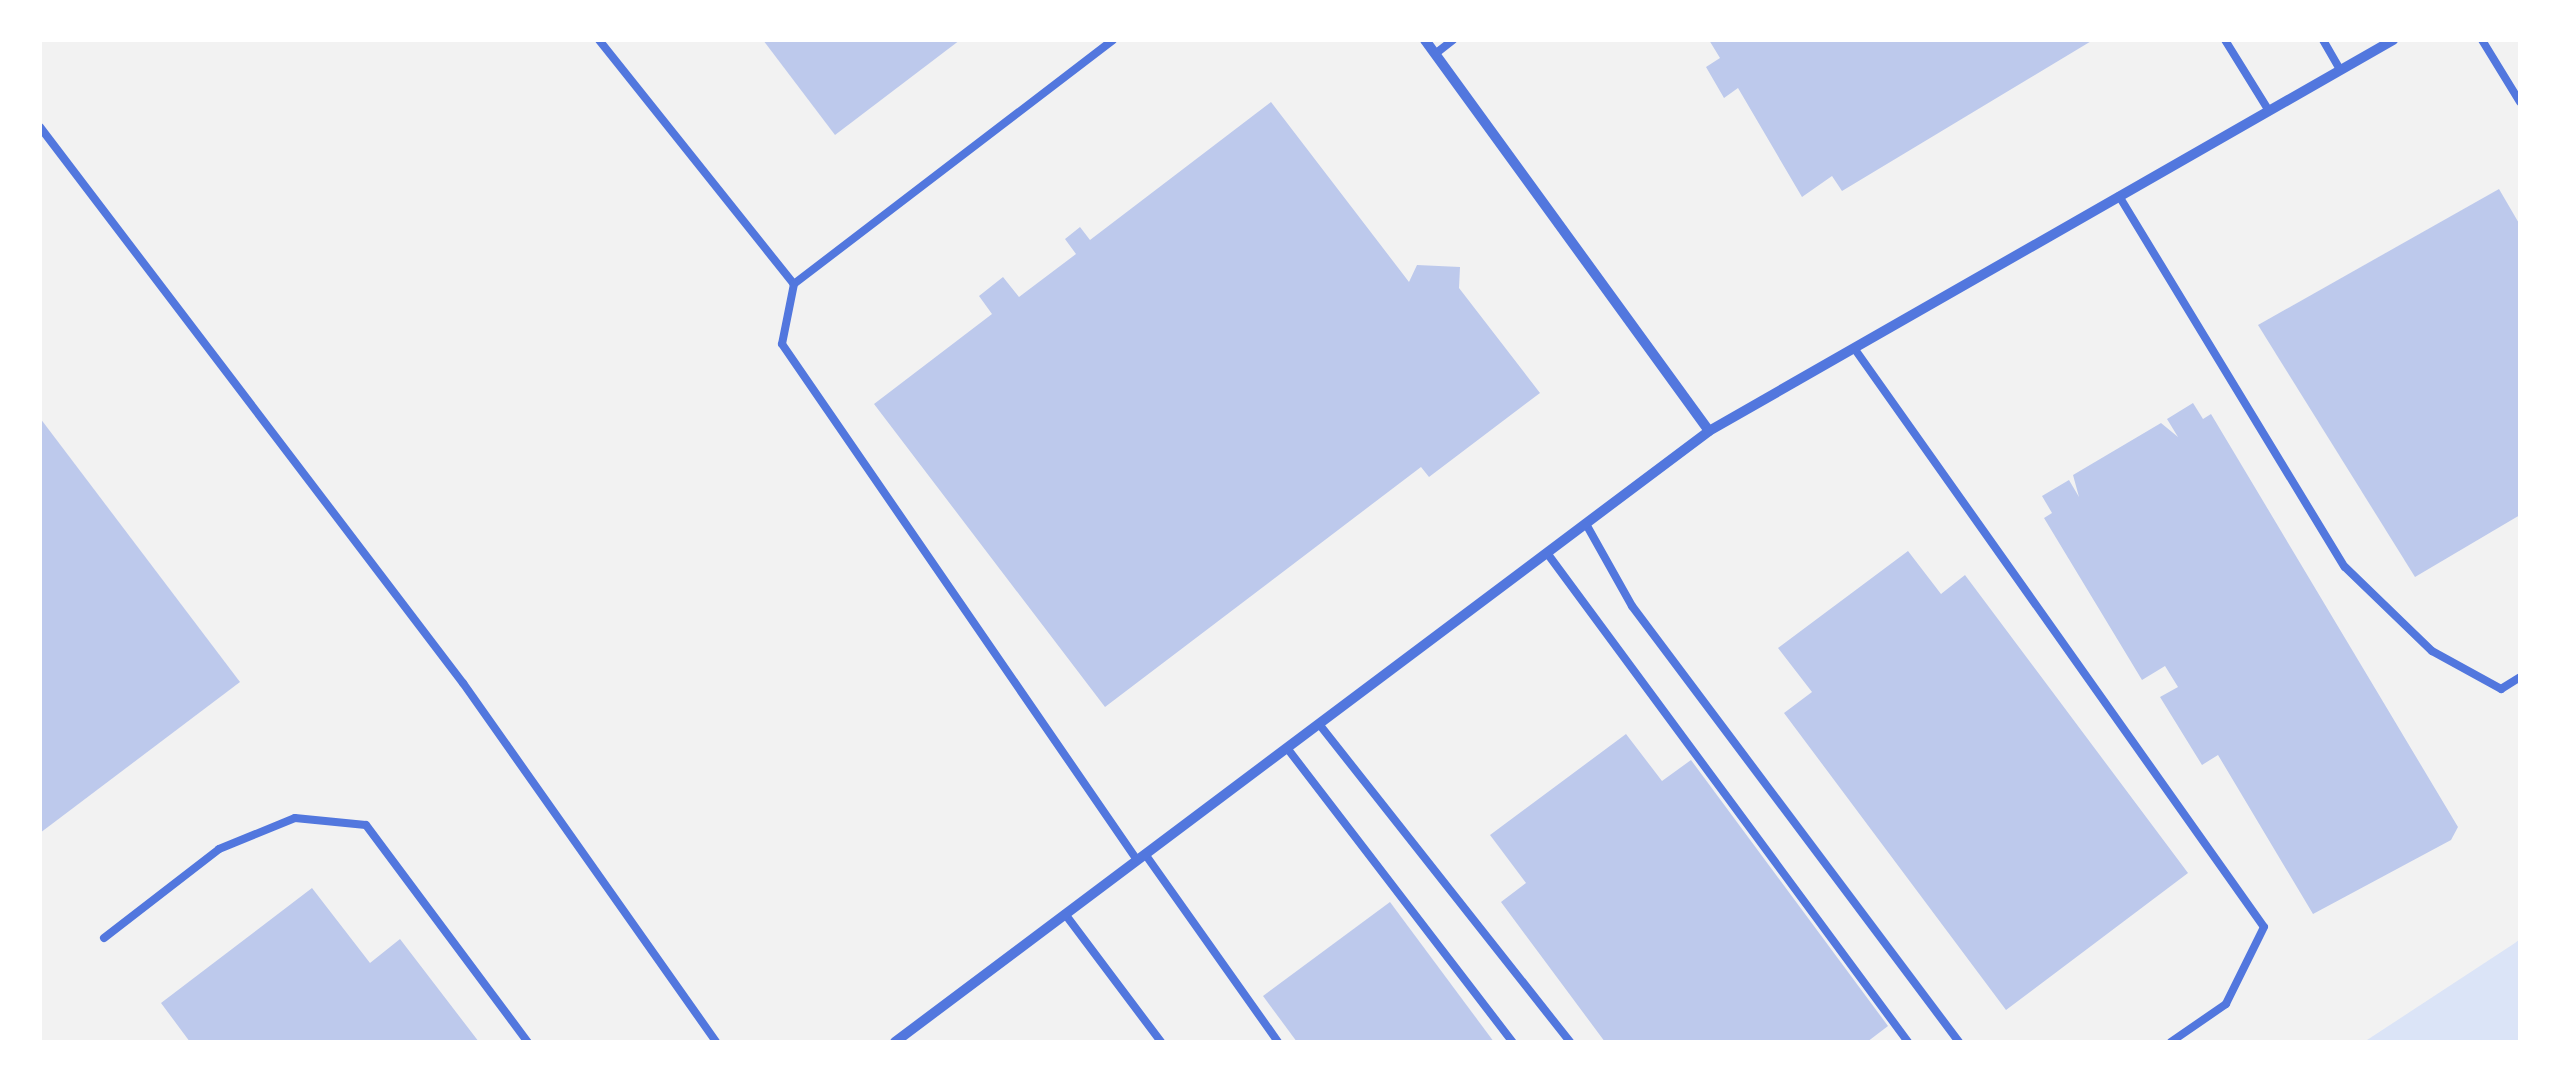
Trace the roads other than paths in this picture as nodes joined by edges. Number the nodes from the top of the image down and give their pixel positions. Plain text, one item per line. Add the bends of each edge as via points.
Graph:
1 (599, 40) edge
2 (1113, 40) edge
3 (1425, 40) edge
4 (1453, 40) edge
5 (2225, 40) edge
6 (2323, 40) edge
7 (2394, 40) edge
8 (2482, 40) edge
9 (1435, 54) junction
10 (2340, 70) junction
11 (2520, 102) edge
12 (2269, 111) junction
13 (40, 127) edge
14 (2119, 196) junction
15 (794, 284) junction
16 (1854, 348) junction
17 (1709, 431) junction
18 (1586, 524) junction
19 (1547, 553) junction
20 (2520, 677) edge
21 (1318, 724) junction
22 (1286, 748) junction
23 (1141, 857) junction
24 (1065, 914) junction
25 (104, 938) dead end
26 (528, 1042) edge
27 (716, 1042) edge
28 (895, 1042) edge
29 (1161, 1042) edge
30 (1278, 1042) edge
31 (1513, 1042) edge
32 (1570, 1042) edge
33 (1908, 1042) edge
34 (1958, 1042) edge
35 (2171, 1042) edge

1 - 15 lane
2 - 15 lane
3 - 9 street
4 - 9 lane
5 - 12 lane
6 - 10 lane
7 - 10 street
8 - 11 lane
9 - 17 street
10 - 12 street
12 - 14 street
13 - 27 lane via 464,683
14 - 16 street
14 - 20 lane via 2345,566 2432,651 2501,689
15 - 23 lane via 782,344
16 - 17 street
16 - 35 lane via 2264,927 2226,1004
17 - 18 street
18 - 19 street
18 - 34 lane via 1632,606
19 - 21 street
19 - 33 lane
21 - 22 street
21 - 32 lane
22 - 23 street
22 - 31 lane
23 - 24 street
23 - 30 lane
24 - 28 street
24 - 29 lane
25 - 26 lane via 219,848 295,818 366,826

